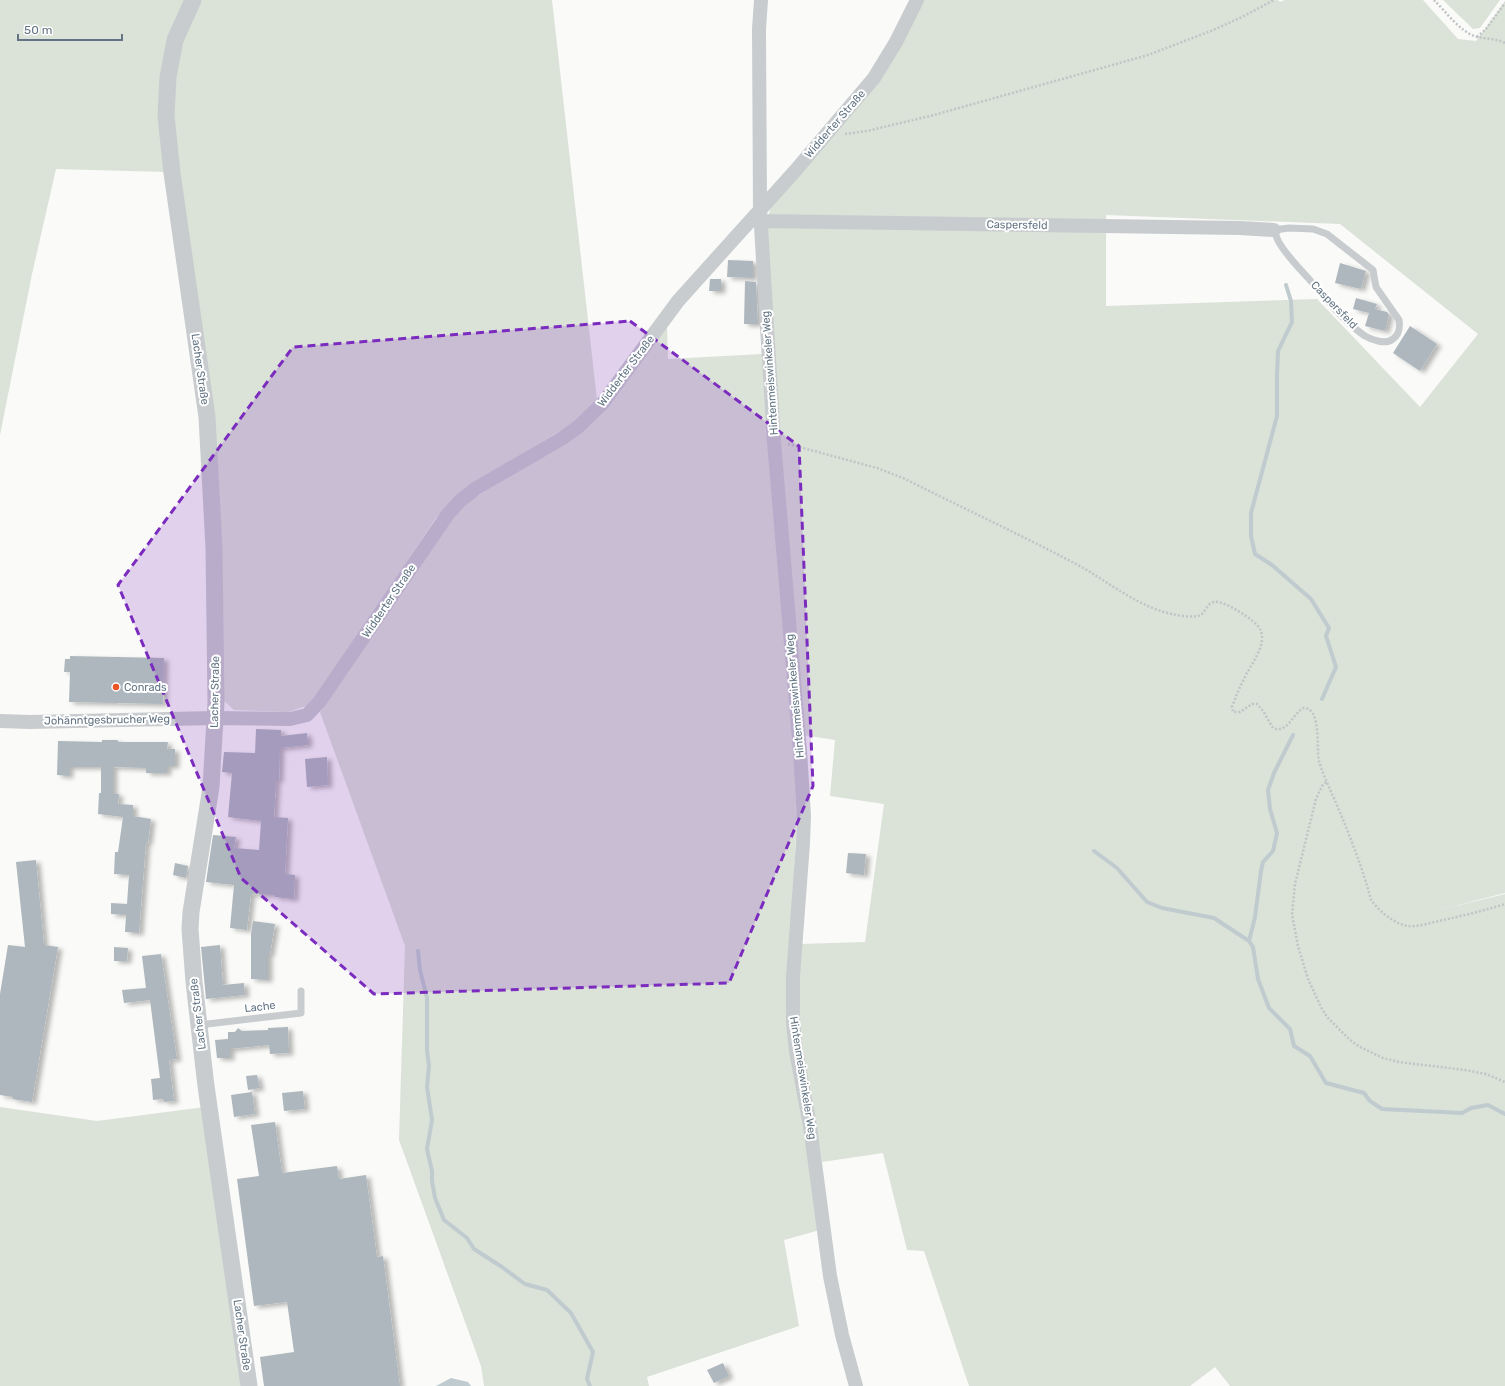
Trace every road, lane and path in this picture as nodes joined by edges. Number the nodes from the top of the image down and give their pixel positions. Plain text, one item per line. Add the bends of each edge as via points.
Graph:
1 (193, 0) edge
2 (761, 0) edge
3 (917, 0) edge
4 (1274, 0) edge
5 (1434, 0) edge
6 (1505, 3) edge
7 (1476, 37) junction
8 (1505, 43) edge
9 (824, 136) junction
10 (761, 215) junction
11 (1274, 230) junction
12 (774, 442) junction
13 (215, 718) junction
14 (0, 721) edge
15 (1326, 782) junction
16 (1505, 904) edge
17 (300, 991) dead end
18 (199, 1025) junction
19 (1505, 1082) edge
20 (249, 1386) edge
21 (856, 1386) edge

1 - 13 street, Lacher Straße via 176,40 168,77 166,116 207,417 214,548
2 - 10 street, Hintenmeiswinkeler Weg
3 - 9 street, Widderter Straße via 874,78
4 - 9 path via 1211,31 1148,55 921,118 867,131
5 - 7 path via 1463,30
6 - 7 path via 1486,29
7 - 8 path
9 - 10 street, Widderter Straße
10 - 11 street, Caspersfeld
10 - 12 street, Hintenmeiswinkeler Weg
10 - 13 street, Widderter Straße via 678,301 595,412 578,428 475,489 452,509 312,711 302,717 290,719
11 - 11 lane, Caspersfeld via 1277,240 1286,252 1347,321 1375,340 1386,342 1395,338 1399,320 1376,287 1373,270 1320,231 1298,228
12 - 15 path via 877,468 903,478 1078,565 1147,606 1171,614 1193,616 1202,614 1212,602 1228,605 1258,626 1262,636 1259,650 1232,706 1232,712 1240,712 1252,704 1257,704 1272,728 1280,730 1300,709 1311,710 1316,721 1318,758
12 - 21 street, Hintenmeiswinkeler Weg via 804,816 793,977 793,1022 830,1276
13 - 14 street, Johänntgesbrucher Weg
13 - 18 street, Lacher Straße via 211,787 190,920 192,967
15 - 16 path via 1346,826 1371,900 1393,921 1415,926 1473,914
15 - 19 path via 1316,799 1295,884 1292,915 1308,979 1321,1007 1350,1040 1383,1058 1486,1074
17 - 18 lane, Lache via 301,1013
18 - 20 street, Lacher Straße

